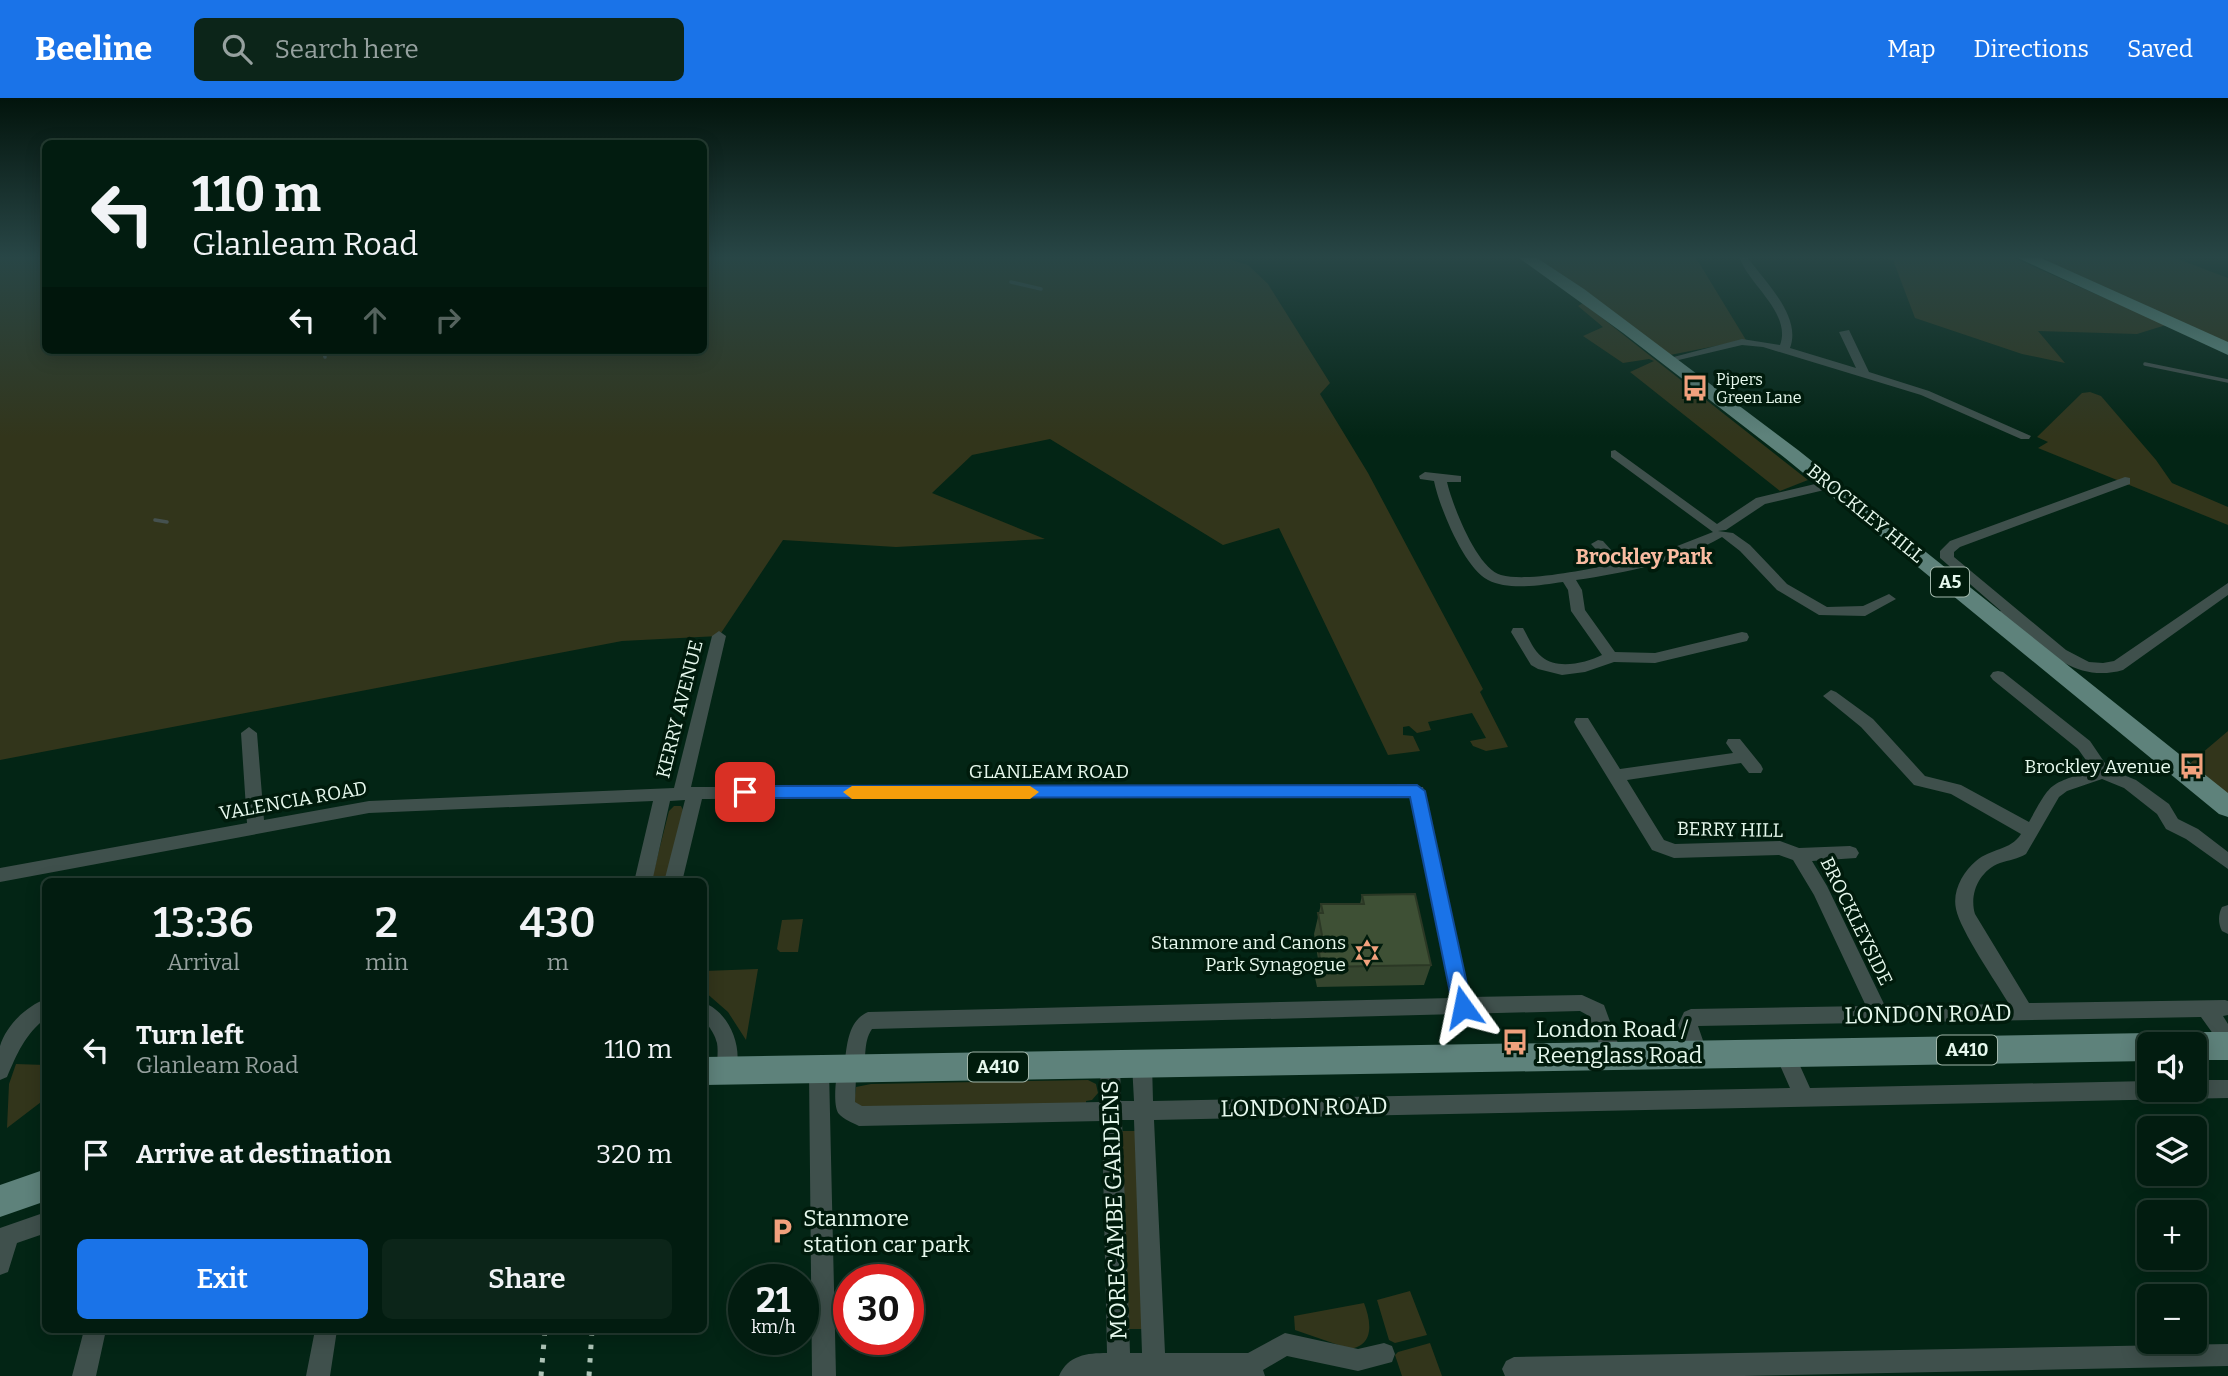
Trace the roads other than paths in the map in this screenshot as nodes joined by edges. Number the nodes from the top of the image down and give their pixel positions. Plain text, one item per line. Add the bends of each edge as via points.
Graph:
1 (1612, 318) edge
2 (1783, 318) edge
3 (2159, 318) edge
4 (1845, 332) dead end
5 (1784, 349) junction
6 (2228, 349) edge
7 (1670, 361) junction
8 (1864, 373) junction
9 (2025, 436) dead end
10 (1629, 450) dead end
11 (1424, 476) dead end
12 (1440, 477) junction
13 (1456, 479) dead end
14 (2125, 481) dead end
15 (1832, 484) junction
16 (1722, 531) junction
17 (1598, 544) dead end
18 (1620, 568) junction
19 (1567, 576) junction
20 (2228, 588) edge
21 (1889, 599) dead end
22 (2002, 615) junction
23 (1518, 632) dead end
24 (719, 636) dead end
25 (1742, 636) dead end
26 (1611, 657) junction
27 (2002, 685) dead end
28 (1831, 696) dead end
29 (1582, 722) dead end
30 (249, 733) dead end
31 (1744, 756) dead end
32 (2103, 773) junction
33 (1615, 776) junction
34 (680, 793) junction
35 (2228, 807) edge
36 (256, 827) junction
37 (2029, 830) junction
38 (1850, 852) dead end
39 (1799, 855) junction
40 (2228, 862) edge
41 (0, 876) edge
42 (645, 878) edge
43 (673, 878) edge
44 (2228, 912) edge
45 (2228, 926) edge
46 (1463, 1007) junction
47 (42, 1010) edge
48 (2024, 1012) junction
49 (707, 1014) edge
50 (1880, 1015) junction
51 (2228, 1038) edge
52 (2207, 1046) edge
53 (2228, 1046) edge
54 (2137, 1047) edge
55 (1785, 1054) junction
56 (1698, 1055) junction
57 (1613, 1057) junction
58 (1142, 1064) junction
59 (1110, 1065) junction
60 (840, 1069) junction
61 (0, 1071) edge
62 (715, 1071) edge
63 (2228, 1089) edge
64 (1804, 1097) junction
65 (1143, 1110) junction
66 (1111, 1111) junction
67 (42, 1186) edge
68 (0, 1200) edge
69 (42, 1223) edge
70 (4, 1237) edge
71 (0, 1264) edge
72 (94, 1333) edge
73 (325, 1333) edge
74 (1384, 1354) dead end
75 (2228, 1355) edge
76 (1154, 1362) junction
77 (1119, 1363) junction
78 (1514, 1369) dead end
79 (1251, 1370) edge
80 (84, 1376) edge
81 (318, 1376) edge
82 (824, 1376) edge
83 (1071, 1376) edge

1 - 7 main road, BROCKLEY HILL / A5
2 - 5 street via 1788,334
3 - 6 highway
4 - 8 street
5 - 7 street via 1742,342
5 - 8 street
7 - 15 main road, BROCKLEY HILL / A5
8 - 9 street via 1925,393
10 - 16 street via 1609,456
11 - 12 street
12 - 13 street
12 - 19 street via 1441,493 1462,535 1490,576 1509,581
14 - 22 street via 1955,544 1947,551 1947,558
15 - 16 street via 1788,497 1781,505
15 - 22 main road, BROCKLEY HILL / A5
16 - 18 street via 1700,545
16 - 21 street via 1782,587 1824,612 1865,611
17 - 18 street
18 - 19 street
19 - 26 street via 1578,611
20 - 22 street via 2106,670 2077,665
22 - 35 main road, BROCKLEY HILL / A5
23 - 26 street via 1535,660 1546,667 1587,665
24 - 34 street, KERRY AVENUE
25 - 26 street via 1655,658
27 - 32 street via 2084,745
28 - 37 street via 1867,723 1920,781 1955,789
29 - 33 street, BERRY HILL
30 - 36 street
31 - 33 street via 1702,767
32 - 37 street via 2053,793
32 - 40 street via 2130,784 2162,809 2172,824
33 - 39 street, BERRY HILL via 1653,841 1663,848 1780,848
34 - 36 street, VALENCIA ROAD via 360,807
34 - 42 street, KERRY AVENUE
34 - 43 street, KERRY AVENUE
34 - 46 street, GLANLEAM ROAD via 1417,791
36 - 41 street, VALENCIA ROAD
37 - 48 street via 2019,849 1995,858 1974,874 1962,900
38 - 39 street, BROCKLEYSIDE
39 - 50 street, BROCKLEYSIDE
44 - 45 street
46 - 57 street, LONDON ROAD via 1591,1005
46 - 60 street, LONDON ROAD via 868,1021
47 - 61 street via 16,1032
48 - 50 street, LONDON ROAD
48 - 51 street, LONDON ROAD via 2216,1009
49 - 62 street via 728,1043
50 - 56 street, LONDON ROAD via 1691,1018 1688,1025
52 - 53 main road
54 - 55 main road, LONDON ROAD / A410
55 - 56 main road, LONDON ROAD / A410
55 - 64 street
56 - 57 main road, LONDON ROAD / A410
57 - 58 main road, LONDON ROAD / A410
58 - 59 main road, LONDON ROAD / A410
58 - 65 street, MORECAMBE GARDENS
59 - 60 main road, LONDON ROAD / A410
59 - 66 street, MORECAMBE GARDENS
60 - 62 main road, LONDON ROAD / A410
60 - 66 street, LONDON ROAD via 845,1107 859,1116
60 - 82 street
63 - 64 street, LONDON ROAD
64 - 65 street, LONDON ROAD
65 - 66 street, LONDON ROAD
65 - 76 street, MORECAMBE GARDENS
66 - 77 street, MORECAMBE GARDENS
67 - 68 main road
69 - 70 street
70 - 71 street
72 - 80 street
73 - 81 street
74 - 79 street, MORECAMBE GARDENS via 1346,1359 1285,1344
75 - 78 street
76 - 77 street, MORECAMBE GARDENS
76 - 79 street, MORECAMBE GARDENS
77 - 83 street via 1086,1364

